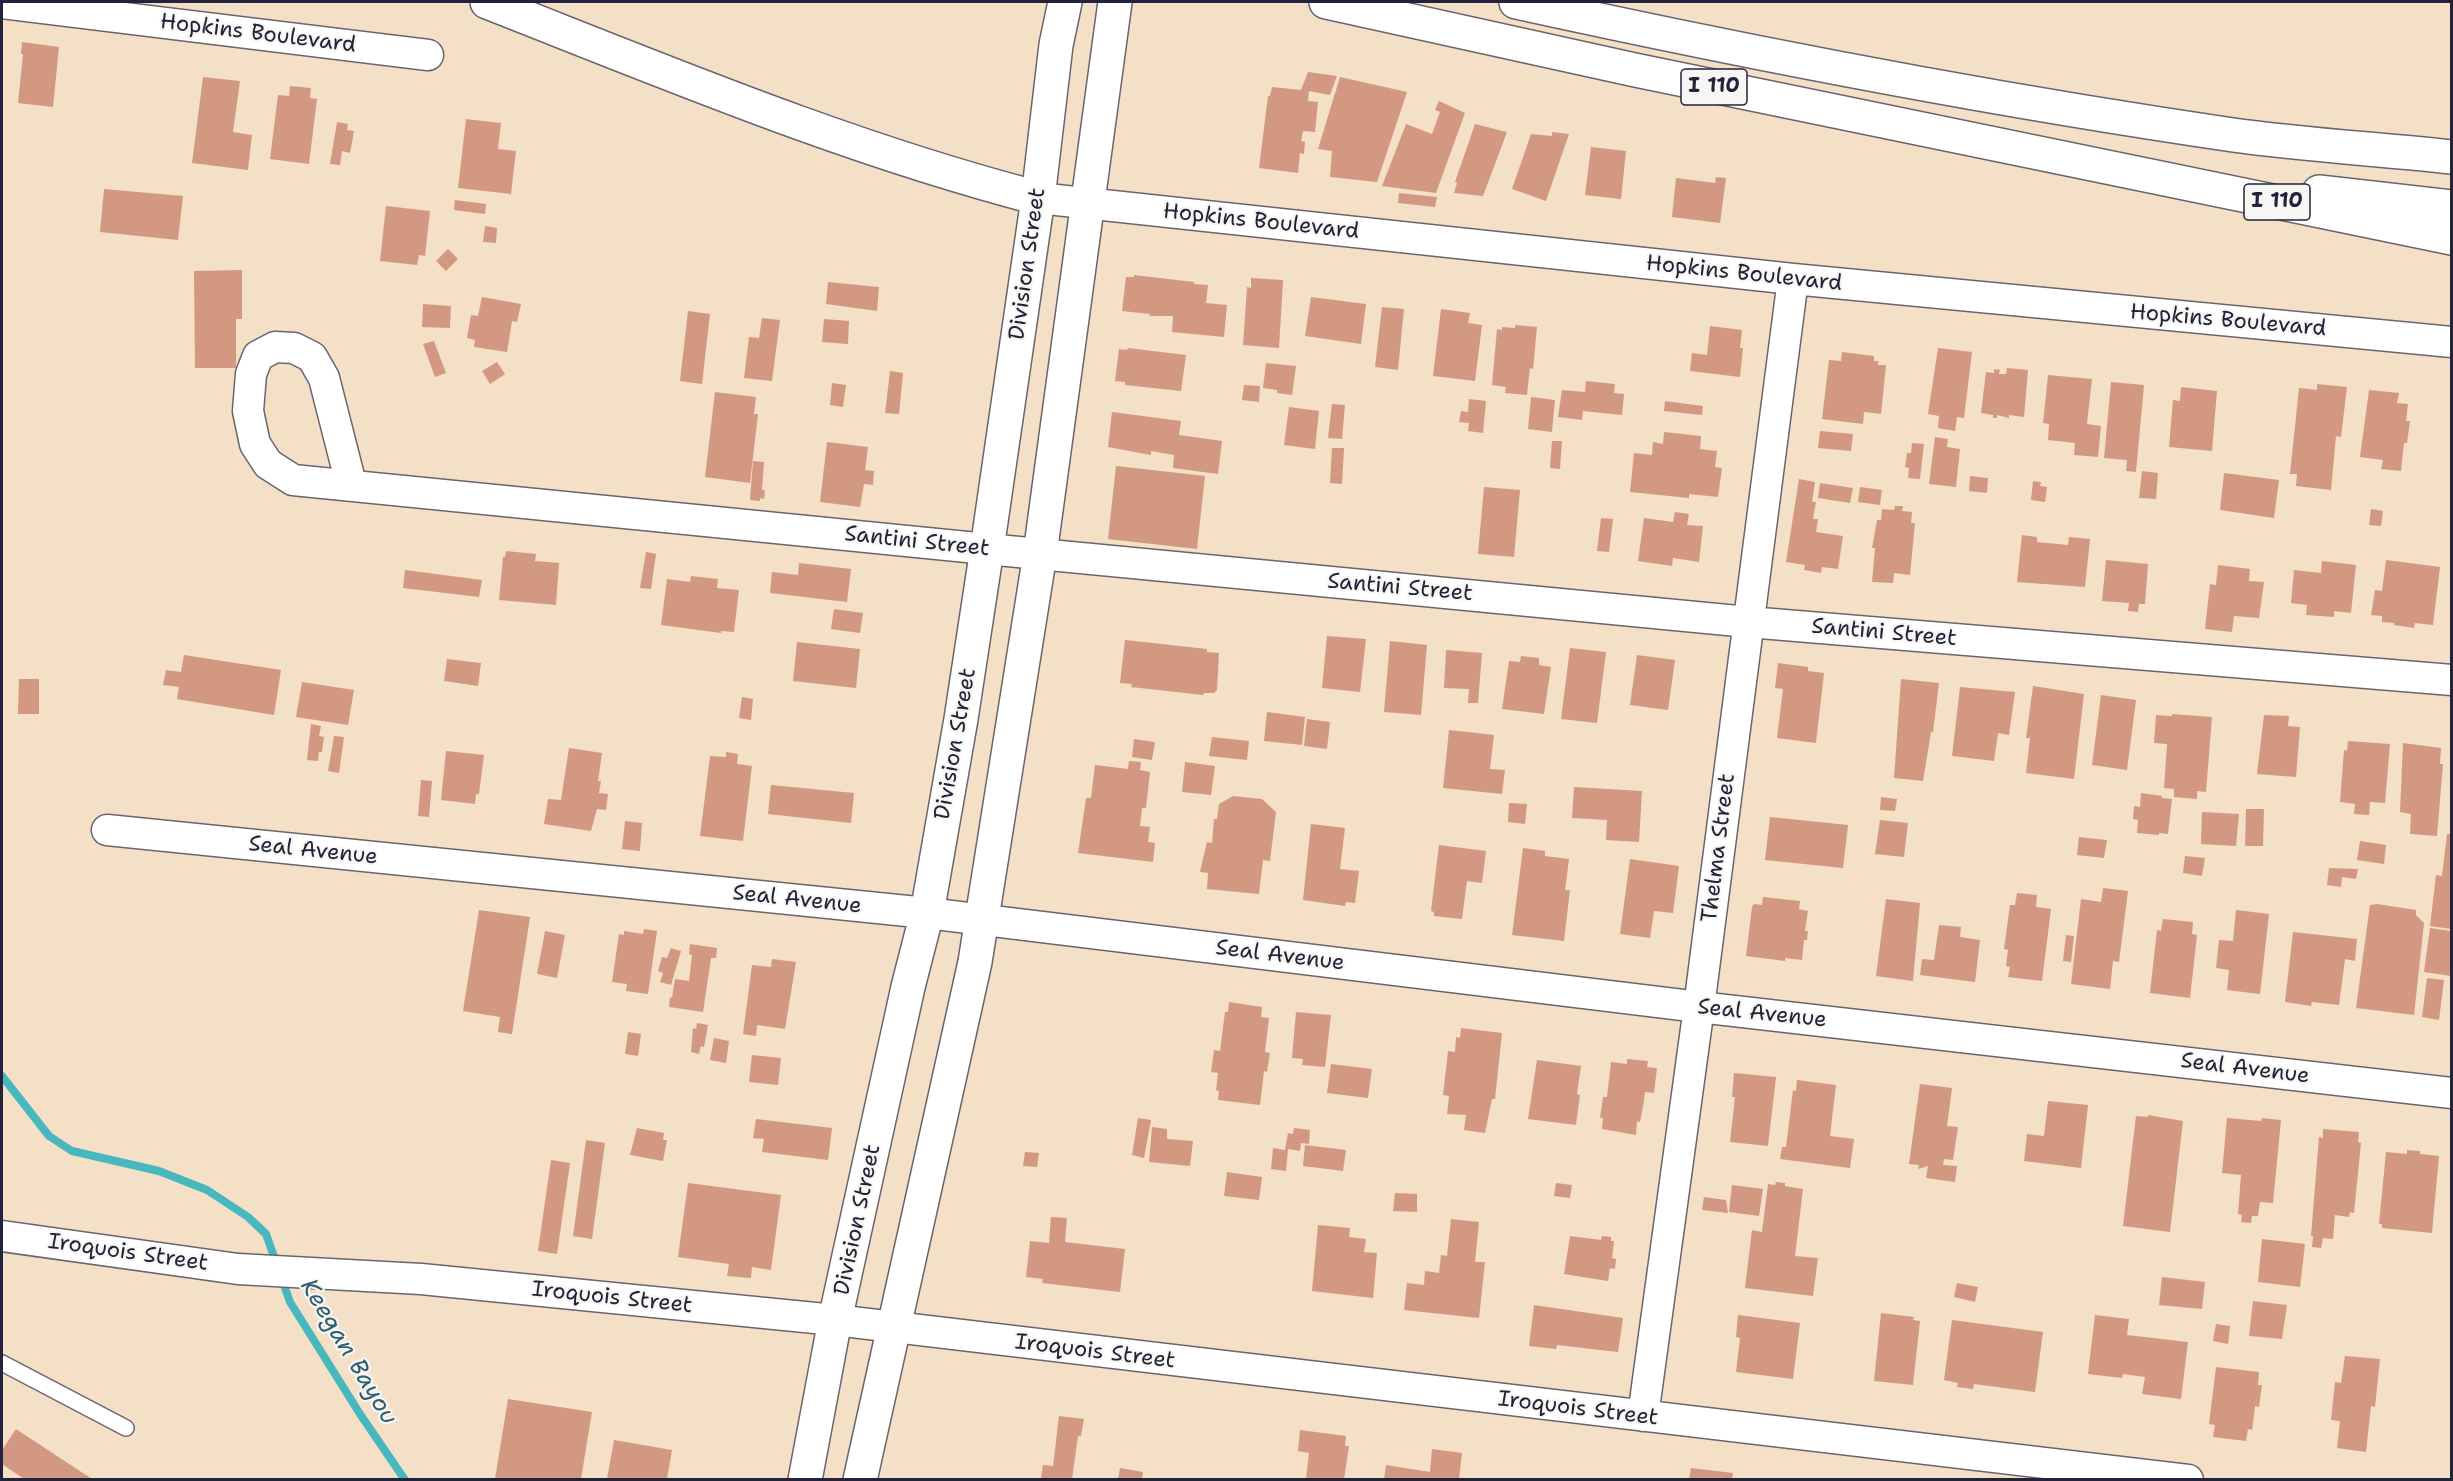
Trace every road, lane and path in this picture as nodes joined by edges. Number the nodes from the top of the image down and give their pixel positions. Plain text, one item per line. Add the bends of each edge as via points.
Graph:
1 (487, 2) edge
2 (1065, 2) edge
3 (1115, 2) edge
4 (1326, 2) edge
5 (1516, 2) edge
6 (12, 3) edge
7 (428, 55) dead end
8 (2236, 135) junction
9 (2451, 139) edge
10 (2451, 157) edge
11 (2103, 165) junction
12 (1038, 198) junction
13 (1086, 203) junction
14 (2451, 207) edge
15 (2451, 237) edge
16 (1793, 279) junction
17 (2451, 342) edge
18 (351, 484) junction
19 (987, 549) junction
20 (1040, 554) junction
21 (1748, 621) junction
22 (2451, 680) edge
23 (107, 830) dead end
24 (927, 914) junction
25 (982, 920) junction
26 (1699, 1007) junction
27 (2451, 1093) edge
28 (2, 1236) edge
29 (835, 1320) junction
30 (893, 1329) junction
31 (4, 1370) edge
32 (1643, 1416) junction
33 (126, 1428) dead end
34 (806, 1479) edge
35 (860, 1479) edge
36 (2188, 1479) edge

1 - 12 main road via 769,112 956,177
2 - 12 main road, Division Street via 1056,45
3 - 13 main road
4 - 11 main road, I 110 via 1658,75
5 - 8 main road, I 110 via 2022,101
6 - 7 street, Hopkins Boulevard
8 - 9 main road, I 110
8 - 10 main road
11 - 14 main road
11 - 15 main road, I 110
12 - 13 street, Hopkins Boulevard
12 - 19 main road, Division Street
13 - 16 street, Hopkins Boulevard
13 - 20 main road
16 - 17 street, Hopkins Boulevard
16 - 21 street, Thelma Street
18 - 18 street, Santini Street via 293,480 268,464 255,444 248,411 251,374 258,356 275,347 294,348 312,357 324,378
18 - 19 street, Santini Street
19 - 20 street, Santini Street
19 - 24 main road, Division Street
20 - 21 street, Santini Street
20 - 25 main road
21 - 22 street, Santini Street
21 - 26 street, Thelma Street
23 - 24 street, Seal Avenue
24 - 25 street, Seal Avenue
24 - 29 main road, Division Street
25 - 26 street, Seal Avenue
25 - 30 main road
26 - 27 street, Seal Avenue
26 - 32 street, Thelma Street
28 - 29 street, Iroquois Street via 238,1269 421,1279
29 - 30 street, Iroquois Street
29 - 34 main road, Division Street
30 - 32 street, Iroquois Street
30 - 35 main road
31 - 33 lane
32 - 36 street, Iroquois Street

